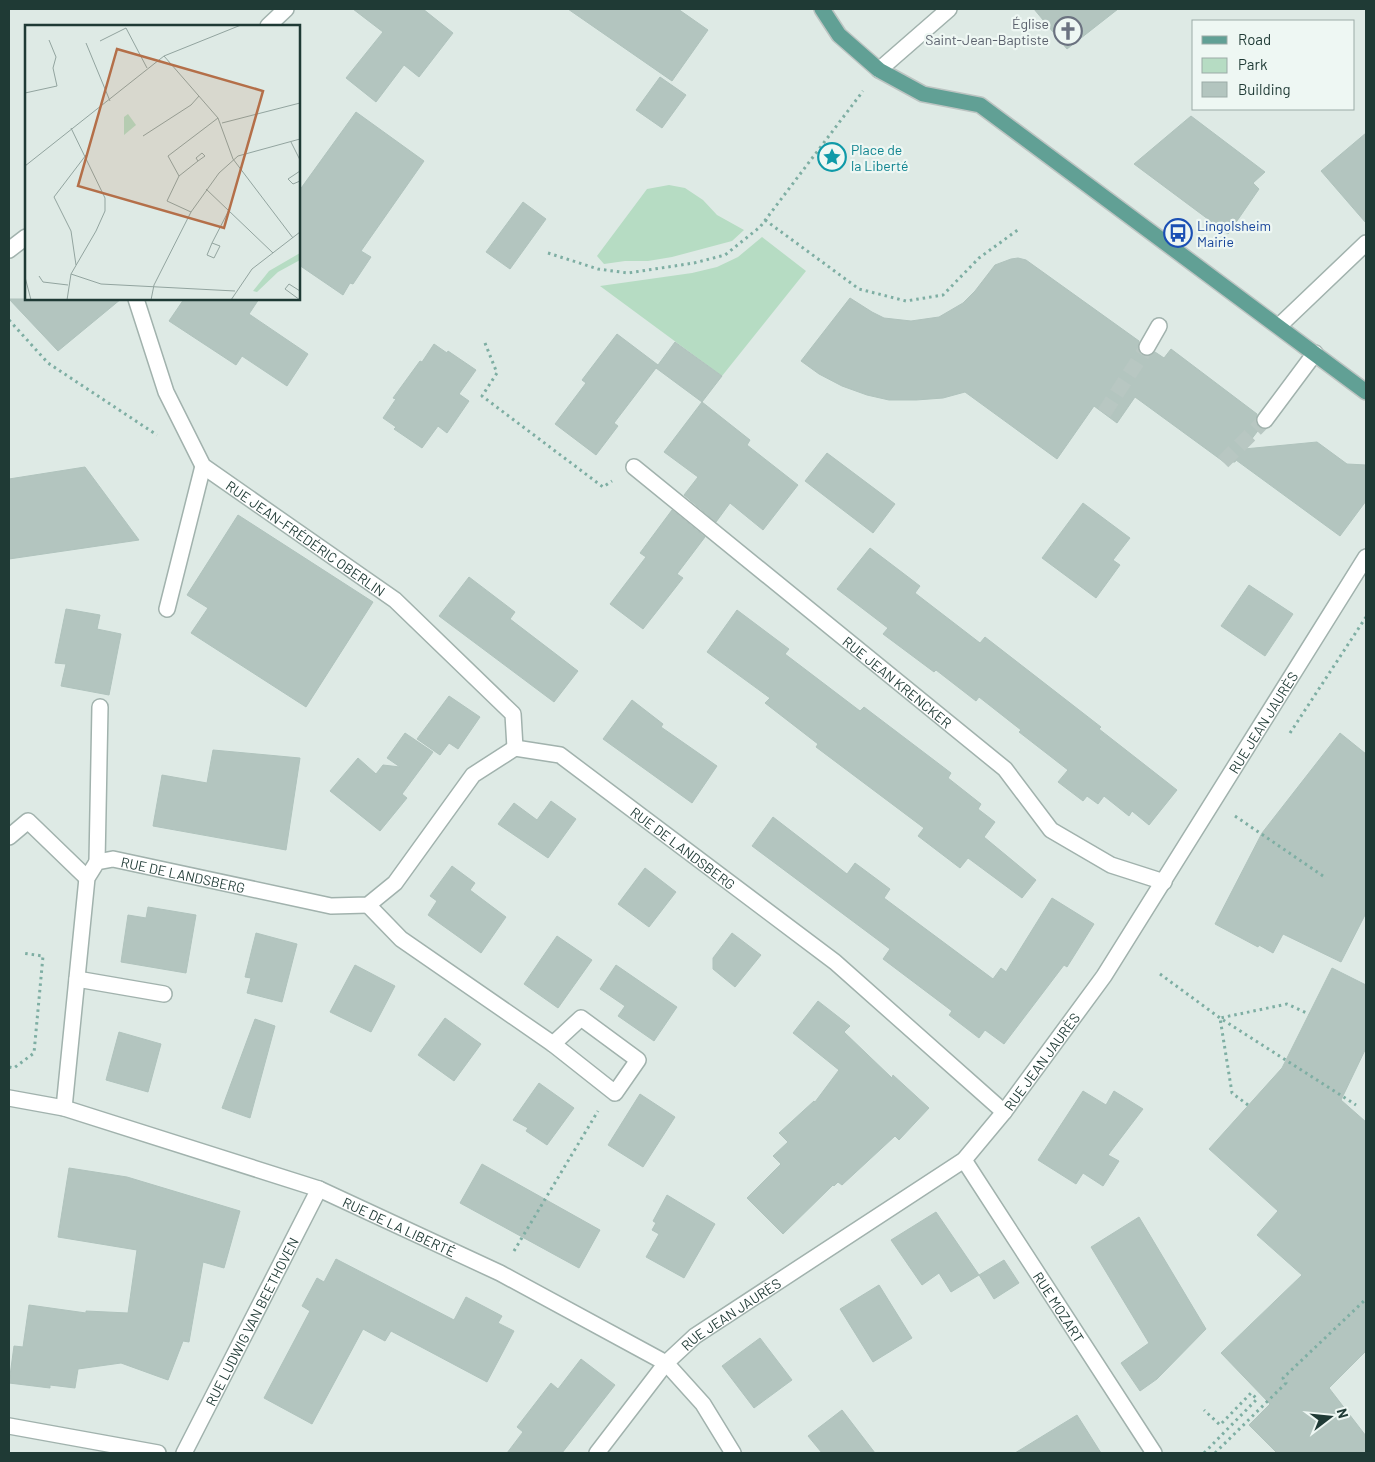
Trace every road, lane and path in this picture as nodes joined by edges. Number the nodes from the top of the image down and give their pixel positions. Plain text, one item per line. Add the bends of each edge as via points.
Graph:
1 (286, 9) edge
2 (822, 9) edge
3 (949, 9) edge
4 (269, 25) edge
5 (879, 70) junction
6 (765, 220) junction
7 (1019, 229) dead end
8 (25, 238) edge
9 (1366, 243) edge
10 (9, 250) edge
11 (548, 253) dead end
12 (136, 300) edge
13 (9, 320) edge
14 (1159, 326) dead end
15 (1279, 326) junction
16 (485, 342) dead end
17 (1147, 347) tunnel mouth
18 (1315, 353) junction
19 (1366, 392) edge
20 (1265, 420) tunnel mouth
21 (162, 439) dead end
22 (203, 466) junction
23 (634, 467) joint
24 (1366, 557) edge
25 (167, 609) dead end
26 (100, 707) dead end
27 (515, 748) junction
28 (1235, 816) dead end
29 (9, 836) edge
30 (97, 862) junction
31 (87, 878) junction
32 (1326, 878) dead end
33 (1164, 882) junction
34 (368, 905) junction
35 (22, 953) dead end
36 (1160, 974) dead end
37 (77, 979) junction
38 (164, 994) dead end
39 (1309, 1014) dead end
40 (1220, 1018) junction
41 (553, 1044) junction
42 (9, 1067) edge
43 (611, 1090) junction
44 (9, 1098) edge
45 (1248, 1105) dead end
46 (1356, 1105) dead end
47 (64, 1108) junction
48 (1004, 1112) junction
49 (964, 1160) junction
50 (319, 1189) junction
51 (500, 1273) junction
52 (1366, 1299) edge
53 (666, 1363) junction
54 (1204, 1410) dead end
55 (9, 1426) edge
56 (158, 1453) edge
57 (184, 1453) edge
58 (597, 1453) edge
59 (733, 1453) edge
60 (1154, 1453) edge
61 (1204, 1453) edge
62 (1215, 1453) edge

1 - 4 street
2 - 5 main road via 838,35
3 - 5 street
5 - 6 path
5 - 15 main road via 923,94 980,105
6 - 7 path via 859,289 906,301 943,296 979,258
6 - 11 path via 725,255 694,264 628,273 598,269
8 - 10 street
9 - 15 street
12 - 22 street, RUE JEAN-FRÉDÉRIC OBERLIN via 166,392
13 - 21 path via 48,363
14 - 17 street
15 - 18 main road
16 - 23 path via 497,373 482,396 603,487
18 - 19 main road
18 - 20 street
22 - 25 street
22 - 27 street, RUE JEAN-FRÉDÉRIC OBERLIN via 395,600 513,714
23 - 33 street, RUE JEAN KRENCKER via 1005,769 1051,830 1112,865
24 - 33 street, RUE JEAN JAURÈS
26 - 30 street
27 - 34 street via 473,775 395,883
27 - 48 street, RUE DE LANDSBERG via 560,755 835,962
28 - 32 path
29 - 31 street via 28,821
30 - 31 street
30 - 34 street, RUE DE LANDSBERG via 113,858 331,906
31 - 37 street
33 - 48 street, RUE JEAN JAURÈS via 1104,976
34 - 41 street via 401,939
35 - 42 path via 43,956 34,1053 14,1068
36 - 40 path
37 - 38 street
37 - 47 street
39 - 40 path via 1287,1004
40 - 45 path via 1232,1092
40 - 46 path
41 - 43 street
41 - 43 street via 581,1018 638,1060 615,1092
43 - 51 path
44 - 47 street, RUE DE LA LIBERTÉ
47 - 50 street, RUE DE LA LIBERTÉ
48 - 49 street, RUE JEAN JAURÈS
49 - 53 street, RUE JEAN JAURÈS via 695,1336
49 - 60 street, RUE MOZART
50 - 51 street, RUE DE LA LIBERTÉ
50 - 57 street, RUE LUDWIG VAN BEETHOVEN
51 - 53 street, RUE DE LA LIBERTÉ
52 - 62 path via 1282,1378 1286,1383
53 - 58 street, RUE JEAN JAURÈS
53 - 59 street, RUE DE LA LIBERTÉ via 703,1404
54 - 61 path via 1220,1425 1251,1393 1257,1399
55 - 56 street

